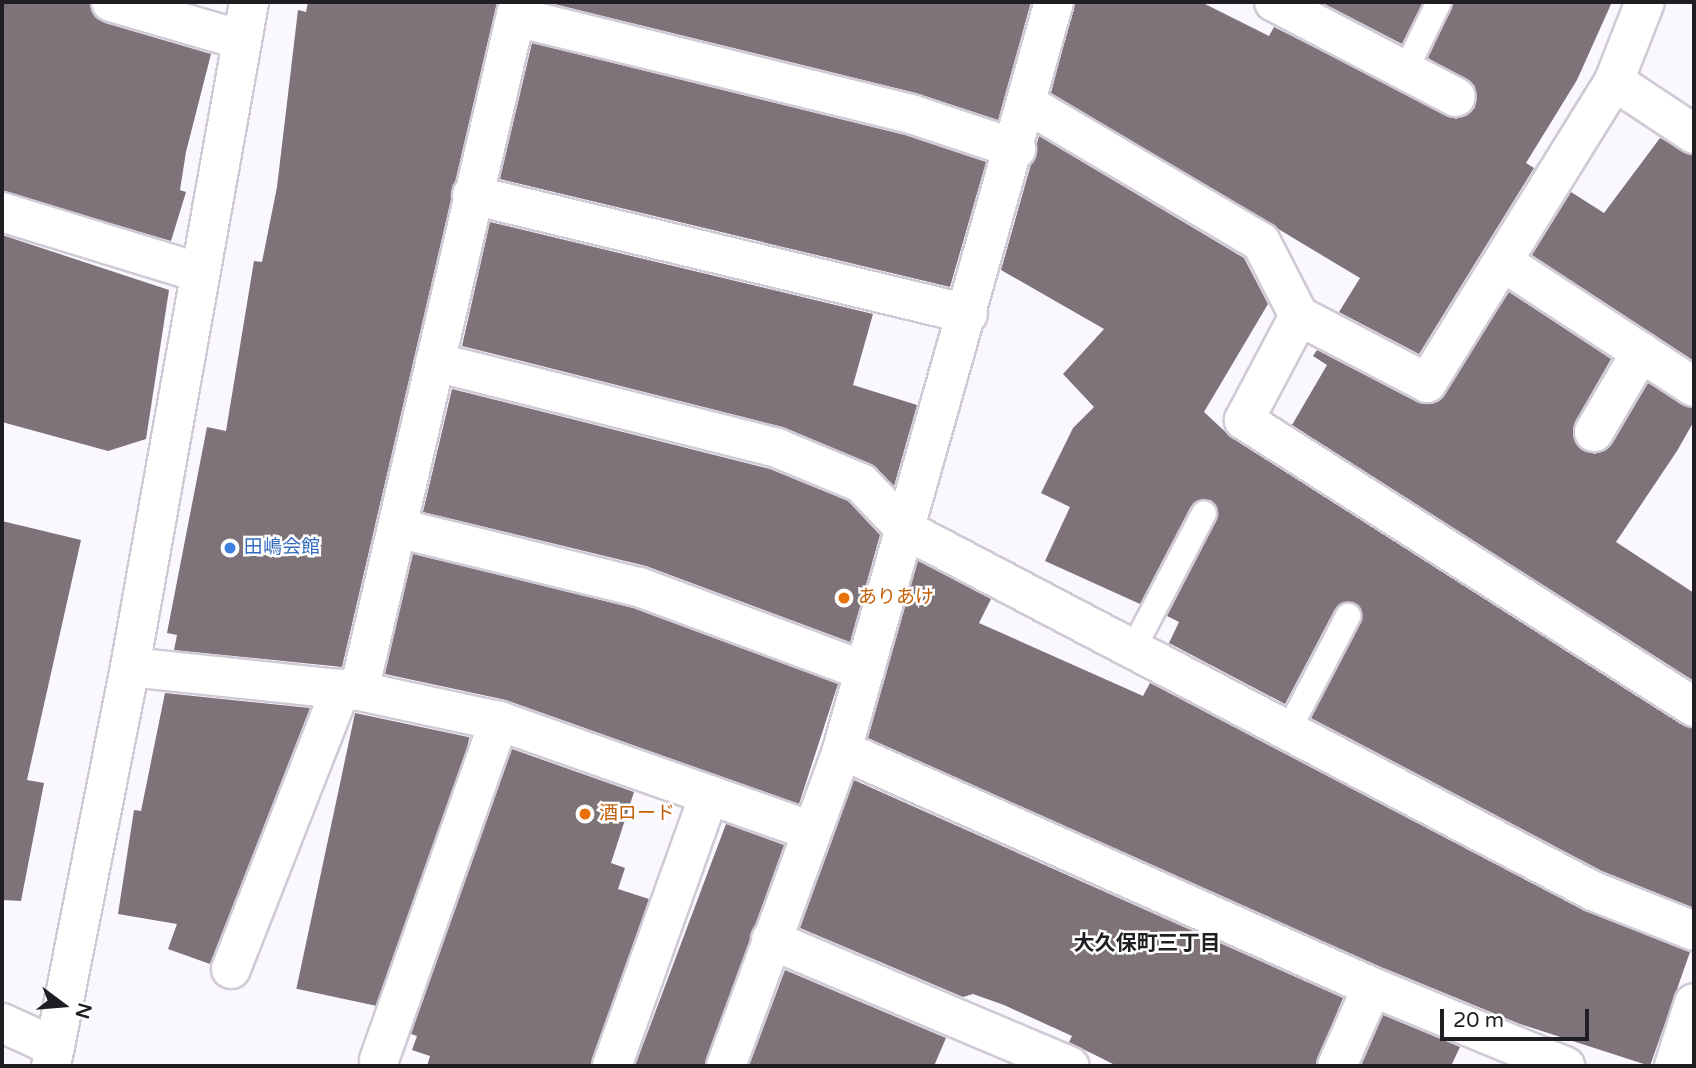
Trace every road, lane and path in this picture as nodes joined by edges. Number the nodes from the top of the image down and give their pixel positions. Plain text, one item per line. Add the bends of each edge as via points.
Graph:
1 (111, 2) edge
2 (249, 2) edge
3 (1054, 2) edge
4 (1275, 2) edge
5 (1439, 2) edge
6 (1645, 2) edge
7 (517, 9) edge
8 (242, 40) junction
9 (1405, 71) junction
10 (1614, 81) junction
11 (1455, 97) dead end
12 (1028, 105) junction
13 (1694, 134) edge
14 (1016, 149) junction
15 (472, 195) junction
16 (2, 212) edge
17 (1503, 262) junction
18 (200, 273) junction
19 (968, 314) junction
20 (1299, 317) junction
21 (1641, 352) junction
22 (435, 362) junction
23 (1694, 387) edge
24 (1594, 432) dead end
25 (1204, 513) dead end
26 (398, 528) junction
27 (906, 530) junction
28 (1348, 616) dead end
29 (1133, 649) junction
30 (130, 667) junction
31 (864, 671) junction
32 (350, 690) junction
33 (1694, 706) edge
34 (499, 720) junction
35 (1288, 731) junction
36 (842, 750) junction
37 (709, 795) junction
38 (811, 831) junction
39 (1694, 931) edge
40 (771, 940) junction
41 (231, 969) dead end
42 (1372, 987) junction
43 (1694, 1003) edge
44 (2, 1023) edge
45 (53, 1057) edge
46 (379, 1060) dead end
47 (612, 1066) edge
48 (726, 1066) edge
49 (1069, 1066) edge
50 (1336, 1066) edge
51 (1565, 1066) edge
52 (1674, 1066) edge

1 - 8 street
2 - 8 street
3 - 12 street
4 - 9 street
5 - 9 lane
6 - 10 street
7 - 14 street via 911,114
7 - 15 street
8 - 18 street
9 - 11 street
10 - 13 street
10 - 17 street
12 - 14 street
12 - 20 street via 1261,242
14 - 19 street
15 - 19 street
15 - 22 street
16 - 18 street
17 - 20 street via 1427,383
17 - 21 street
18 - 30 street
19 - 27 street
20 - 33 street via 1244,420
21 - 23 street
21 - 24 street
22 - 26 street
22 - 27 street via 777,448 861,483
25 - 29 lane
26 - 31 street via 639,587
26 - 32 street
27 - 29 street
27 - 31 street
28 - 35 lane
29 - 35 street
30 - 32 street
30 - 45 street
31 - 36 street
32 - 34 street
32 - 41 street
34 - 37 street
34 - 46 street
35 - 39 street via 1593,891
36 - 38 street
36 - 42 street
37 - 38 street
37 - 47 street
38 - 40 street
40 - 48 street
40 - 49 street
42 - 50 street
42 - 51 street
43 - 52 street
44 - 45 street

